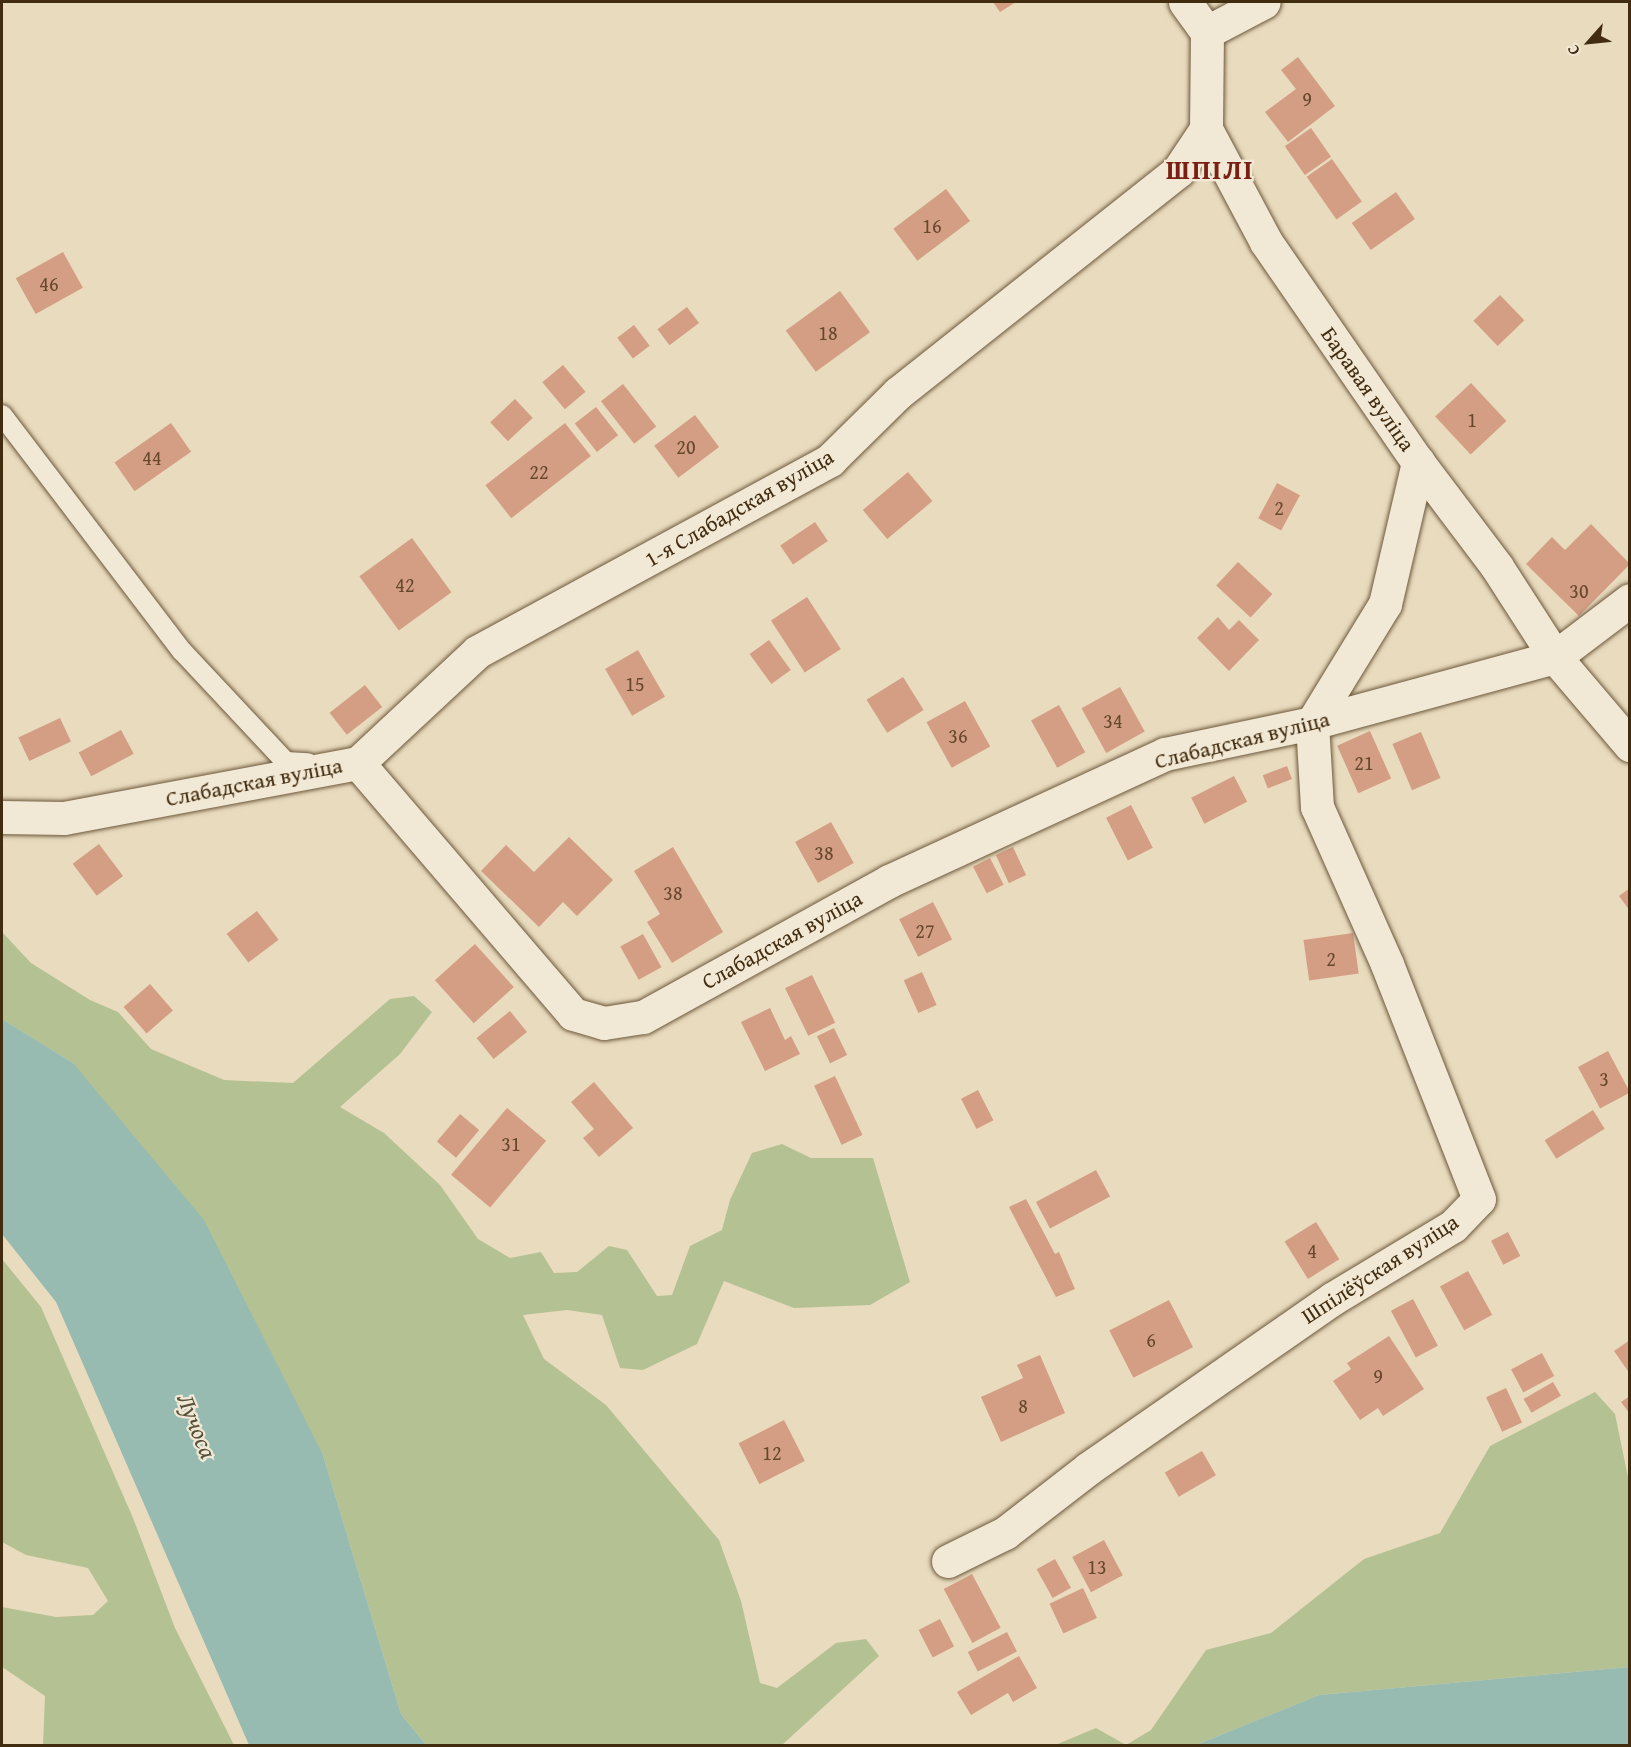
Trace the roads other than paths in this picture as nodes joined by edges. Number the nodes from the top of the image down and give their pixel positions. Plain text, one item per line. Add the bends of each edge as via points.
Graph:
1 (1185, 2) edge
2 (1264, 2) edge
3 (1207, 32) junction
4 (1206, 129) junction
5 (2, 415) edge
6 (1418, 462) junction
7 (1629, 600) edge
8 (1555, 657) junction
9 (1312, 723) junction
10 (1629, 745) edge
11 (358, 763) junction
12 (2, 817) edge
13 (948, 1562) dead end

1 - 3 street
2 - 3 street
3 - 4 street, Баравая вуліца
4 - 6 street, Баравая вуліца via 1266,242
4 - 11 street, 1-я Слабадская вуліца via 1178,171 897,393 830,460 477,652
5 - 11 lane via 182,651 286,762
6 - 8 street, Баравая вуліца via 1497,567
6 - 9 street via 1385,604
7 - 8 street, Слабадская вуліца
8 - 9 street, Слабадская вуліца
8 - 10 street, Баравая вуліца
9 - 11 street, Слабадская вуліца via 1165,754 889,881 643,1017 604,1023 573,1014
9 - 13 street, Шпілёўская вуліца via 1317,807 1387,964 1479,1199 1453,1226 1332,1299 1089,1468 1005,1533
11 - 12 street, Слабадская вуліца via 64,818

